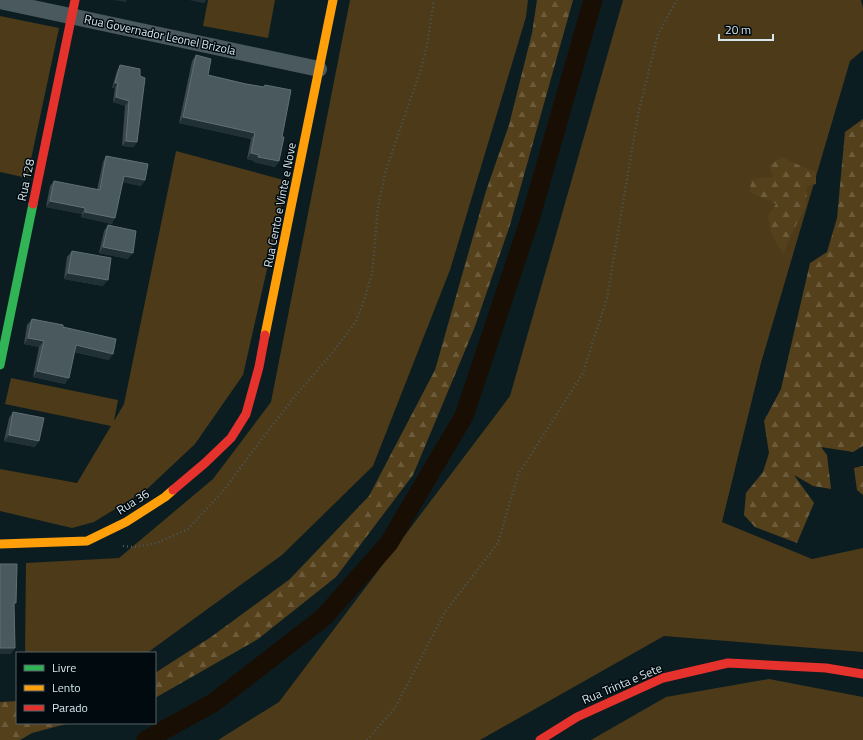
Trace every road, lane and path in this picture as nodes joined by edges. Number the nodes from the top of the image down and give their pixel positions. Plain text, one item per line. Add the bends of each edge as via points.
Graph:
1 (333, 0) edge
2 (434, 0) edge
3 (678, 0) edge
4 (0, 1) edge
5 (73, 8) edge
6 (319, 69) junction
7 (0, 365) edge
8 (246, 414) joint
9 (0, 544) edge
10 (117, 545) dead end
11 (863, 674) edge
12 (367, 740) edge
13 (540, 740) edge

1 - 6 street, Rua Cento e Vinte e Nove
2 - 10 path via 421,69 385,173 378,207 372,274 355,323 292,400 224,490 188,529 157,543 132,547
3 - 12 path via 658,34 638,114 606,298 583,373 518,475 498,544 445,612 395,708
4 - 5 street, Rua Governador Leonel Brizola
5 - 6 street, Rua Governador Leonel Brizola
5 - 7 street, Rua 128
6 - 8 street, Rua Cento e Vinte e Nove via 259,367
8 - 9 street, Rua 36 via 230,438 205,464 165,497 126,522 87,541
11 - 13 street, Rua Trinta e Sete via 826,668 728,663 663,678 577,717

